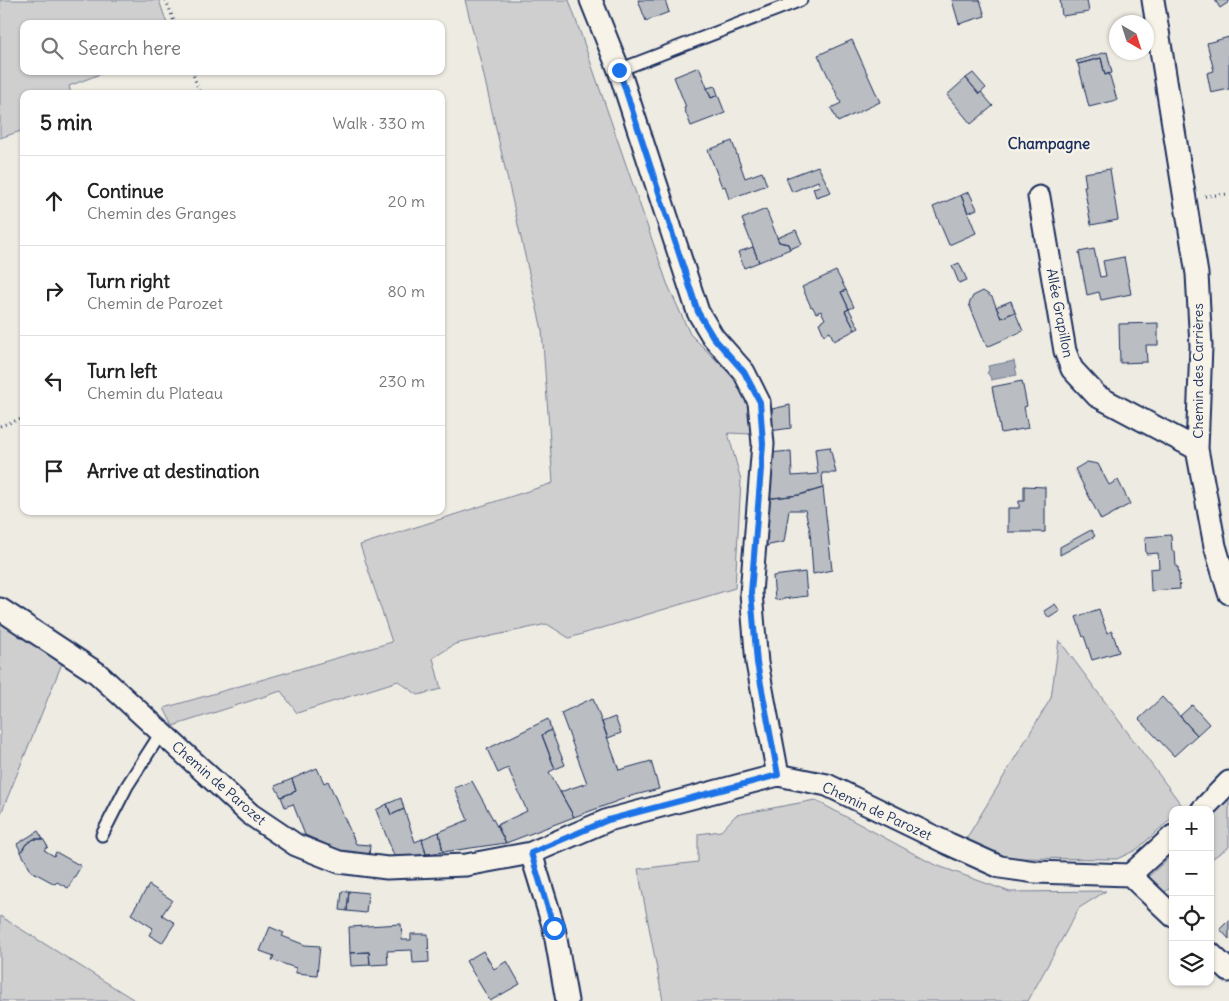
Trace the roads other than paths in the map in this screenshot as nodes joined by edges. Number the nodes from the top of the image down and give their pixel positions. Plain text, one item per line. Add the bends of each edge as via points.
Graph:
1 (591, 0) edge
2 (801, 0) edge
3 (1153, 0) edge
4 (619, 70) junction
5 (1039, 197) dead end
6 (1197, 449) junction
7 (1229, 593) edge
8 (0, 609) edge
9 (161, 732) junction
10 (778, 775) junction
11 (1229, 782) edge
12 (1206, 806) edge
13 (102, 835) dead end
14 (1169, 840) edge
15 (531, 853) junction
16 (1130, 875) junction
17 (1169, 912) edge
18 (1214, 957) edge
19 (1229, 971) edge
20 (567, 1001) edge

1 - 4 street
2 - 4 lane
3 - 6 street, Chemin des Carrières via 1197,274 1201,346
4 - 10 street via 698,312 713,337 744,372 760,402 763,444 751,593 757,663
5 - 6 street, Allée Grapillon via 1065,351 1072,369 1097,396
6 - 7 street, Chemin des Carrières
8 - 9 street, Chemin de Parozet via 97,673
9 - 13 lane via 127,786
9 - 15 street, Chemin de Parozet via 250,814 296,845 339,862 387,868 466,865
10 - 15 street, Chemin de Parozet via 608,820
10 - 16 street, Chemin de Parozet via 827,785 1000,867 1035,872
11 - 12 street
14 - 16 street
15 - 20 street via 554,928
16 - 17 street
18 - 19 street

